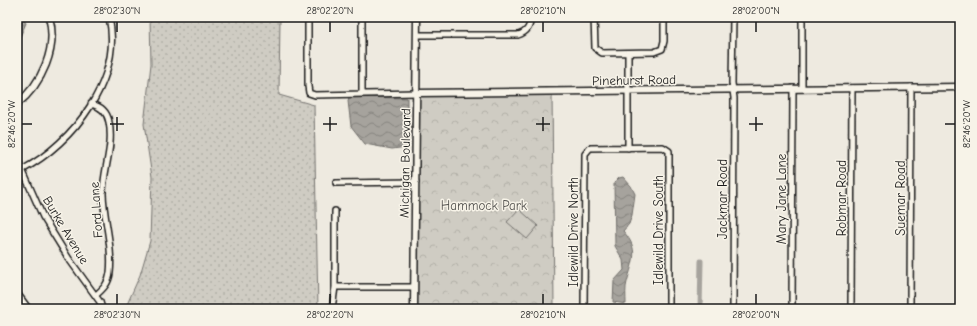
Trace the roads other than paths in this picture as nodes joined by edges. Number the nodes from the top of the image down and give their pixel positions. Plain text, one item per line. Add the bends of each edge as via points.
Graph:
1 (49, 17) edge
2 (110, 17) edge
3 (308, 17) edge
4 (362, 17) edge
5 (417, 17) edge
6 (531, 17) edge
7 (594, 17) edge
8 (664, 17) edge
9 (733, 17) edge
10 (802, 17) edge
11 (417, 35) junction
12 (628, 53) junction
13 (911, 87) junction
14 (960, 87) edge
15 (793, 88) junction
16 (802, 88) junction
17 (852, 88) junction
18 (733, 89) junction
19 (628, 92) junction
20 (417, 93) junction
21 (362, 94) junction
22 (17, 104) edge
23 (90, 104) junction
24 (628, 148) junction
25 (17, 158) edge
26 (22, 170) junction
27 (336, 182) dead end
28 (416, 182) junction
29 (335, 211) dead end
30 (335, 287) junction
31 (414, 287) junction
32 (17, 294) edge
33 (96, 295) junction
34 (28, 309) edge
35 (102, 309) edge
36 (332, 309) edge
37 (414, 309) edge
38 (584, 309) edge
39 (669, 309) edge
40 (733, 309) edge
41 (792, 309) edge
42 (851, 309) edge
43 (910, 309) edge

1 - 22 street via 52,30 50,55 35,83
2 - 23 street via 112,47 109,63 105,78
3 - 21 street, Pinehurst Road via 309,93
4 - 21 street
5 - 11 street, Michigan Boulevard
6 - 11 street via 528,29 518,35
7 - 12 street via 594,43 597,51
8 - 12 street via 662,49 654,52
9 - 18 street, Jackmar Road
10 - 16 street
11 - 20 street, Michigan Boulevard
12 - 19 street
13 - 14 street, Pinehurst Road
13 - 17 street, Pinehurst Road
13 - 43 street, Suemar Road
15 - 16 street, Pinehurst Road
15 - 18 street, Pinehurst Road
15 - 41 street, Mary Jane Lane
16 - 17 street, Pinehurst Road
17 - 42 street, Robmar Road
18 - 19 street, Pinehurst Road
18 - 40 street, Jackmar Road
19 - 20 street, Pinehurst Road
19 - 24 street
20 - 21 street, Pinehurst Road
20 - 28 street, Michigan Boulevard
23 - 26 street via 77,125 57,147
23 - 33 street, Ford Lane via 103,110 109,121 110,132 103,195 110,247 110,274 108,282
24 - 38 street, Idlewild Drive North via 590,148 585,154
24 - 39 street, Idlewild Drive South via 663,147 669,151
25 - 26 street, Burke Avenue
26 - 33 street, Burke Avenue via 43,217 69,259
27 - 28 street
28 - 31 street, Michigan Boulevard
29 - 30 street
30 - 31 street
30 - 36 street
31 - 37 street, Michigan Boulevard
32 - 34 street
33 - 35 street, Burke Avenue

